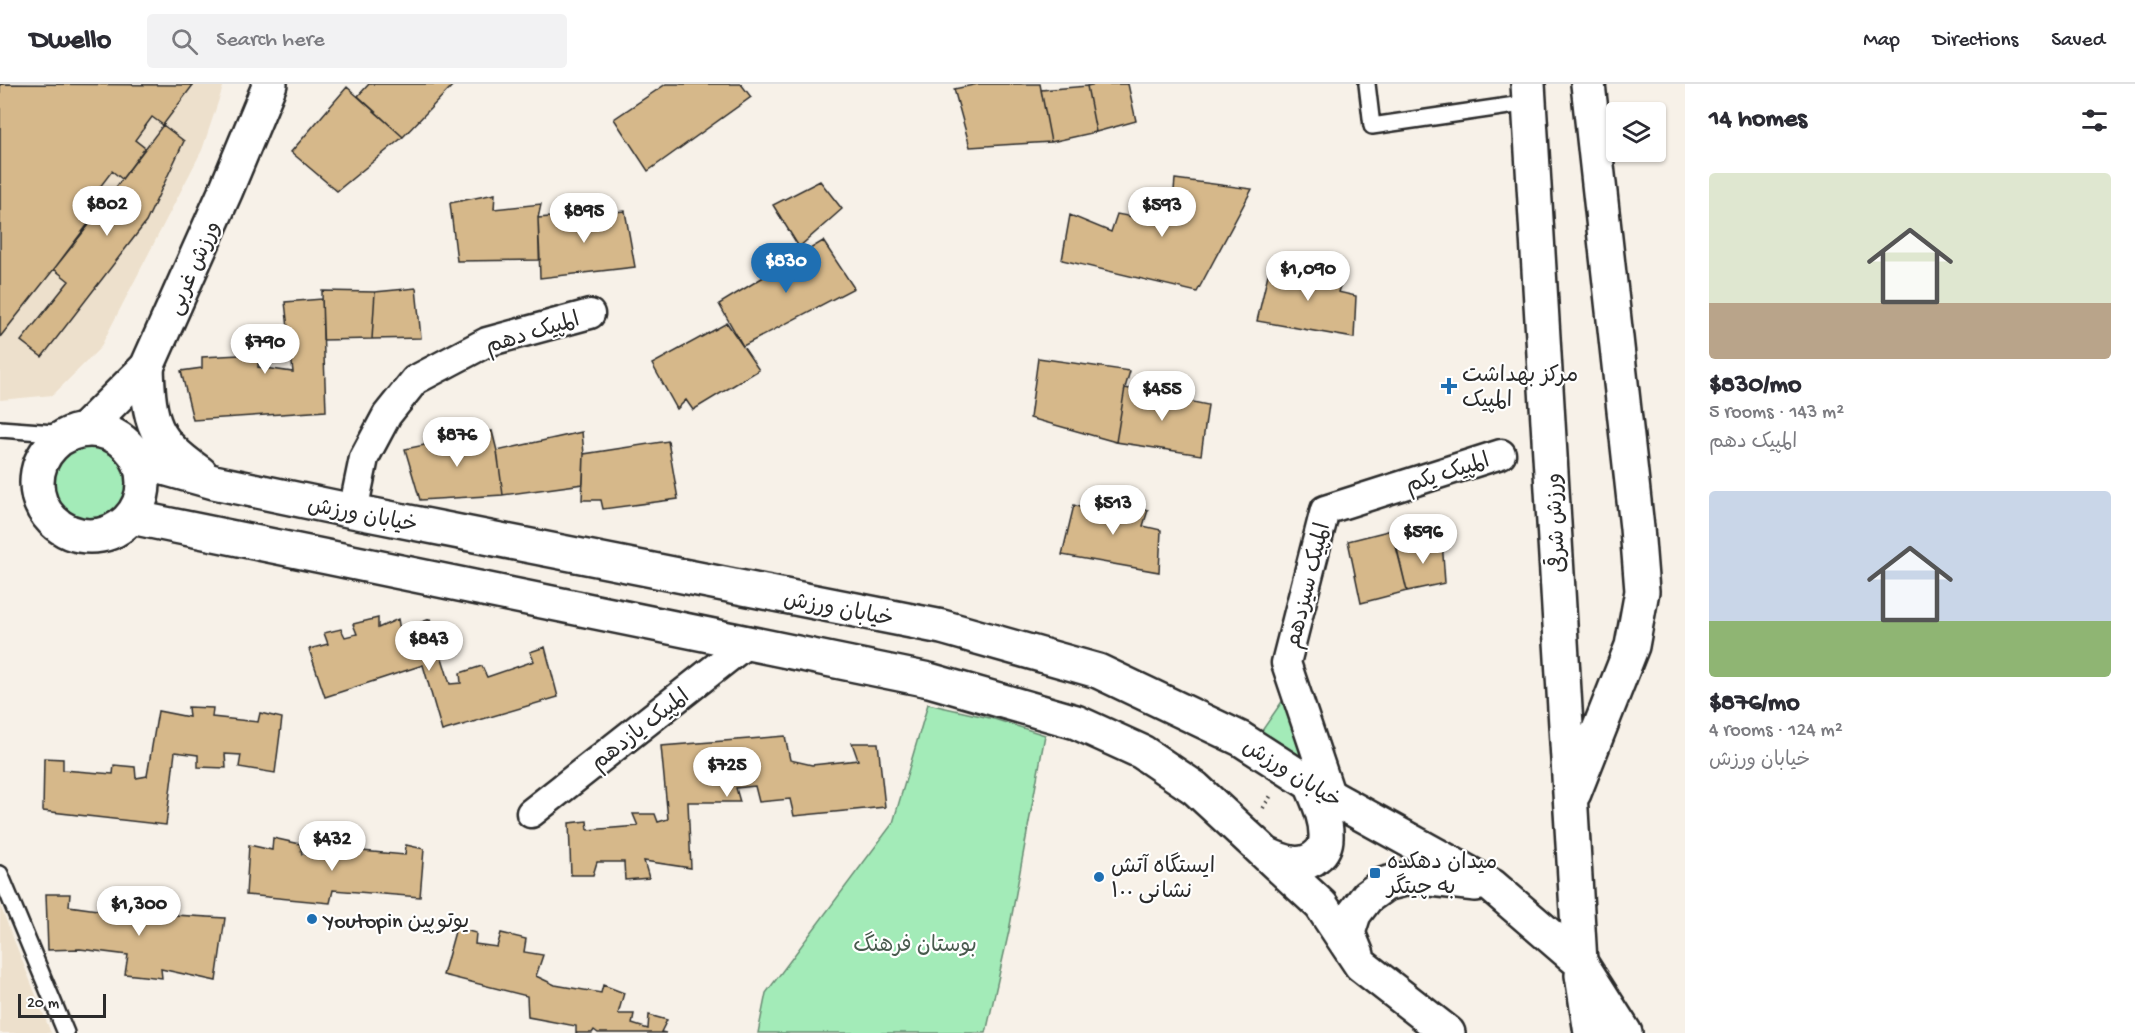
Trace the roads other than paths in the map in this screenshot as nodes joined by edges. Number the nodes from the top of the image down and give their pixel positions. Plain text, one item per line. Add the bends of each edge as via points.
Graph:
1 (270, 84) edge
2 (1367, 84) edge
3 (1588, 84) edge
4 (1529, 93) edge
5 (590, 314) dead end
6 (147, 367) junction
7 (0, 429) edge
8 (76, 432) junction
9 (1502, 454) dead end
10 (139, 461) junction
11 (214, 482) junction
12 (1325, 510) joint
13 (353, 512) junction
14 (132, 517) junction
15 (747, 644) junction
16 (1321, 790) junction
17 (1570, 803) junction
18 (531, 813) dead end
19 (1264, 854) junction
20 (0, 874) edge
21 (1492, 886) junction
22 (1580, 962) junction
23 (1361, 965) junction
24 (1444, 1032) edge
25 (66, 1033) edge
26 (1591, 1033) edge
27 (1625, 1033) edge

1 - 6 main road, ورزش غربی
2 - 4 lane via 1372,126
3 - 17 main road via 1642,591 1632,646
4 - 17 main road, ورزش شرقی
5 - 13 street, المپیک دهم via 487,342 415,381 387,415 364,458
6 - 8 main road, ورزش غربی
6 - 11 main road via 148,403 158,434 179,458
7 - 8 lane
8 - 10 main road via 101,430 117,436
8 - 14 main road via 54,444 43,458 37,474 42,508 68,532 85,536 102,535
9 - 12 street, المپیک یکم
10 - 11 main road, خیابان ورزش
10 - 14 main road via 143,490
11 - 13 main road, خیابان ورزش
12 - 16 street, المپیک سیزدهم via 1286,663
13 - 16 main road, خیابان ورزش via 942,627 1098,671 1241,739
14 - 15 main road
15 - 18 street, المپیک یازدهم
15 - 19 main road via 929,680 1076,722 1142,752 1186,782 1247,834
16 - 19 main road via 1327,840 1322,851 1313,860 1300,864
16 - 21 main road, خیابان ورزش
17 - 22 main road, ورزش شرقی
19 - 23 main road via 1321,904
20 - 25 lane
21 - 22 main road, خیابان ورزش
21 - 23 main road via 1413,877 1385,884 1367,897 1354,914 1348,933
22 - 26 main road, ورزش شرقی
22 - 27 main road
23 - 24 main road

